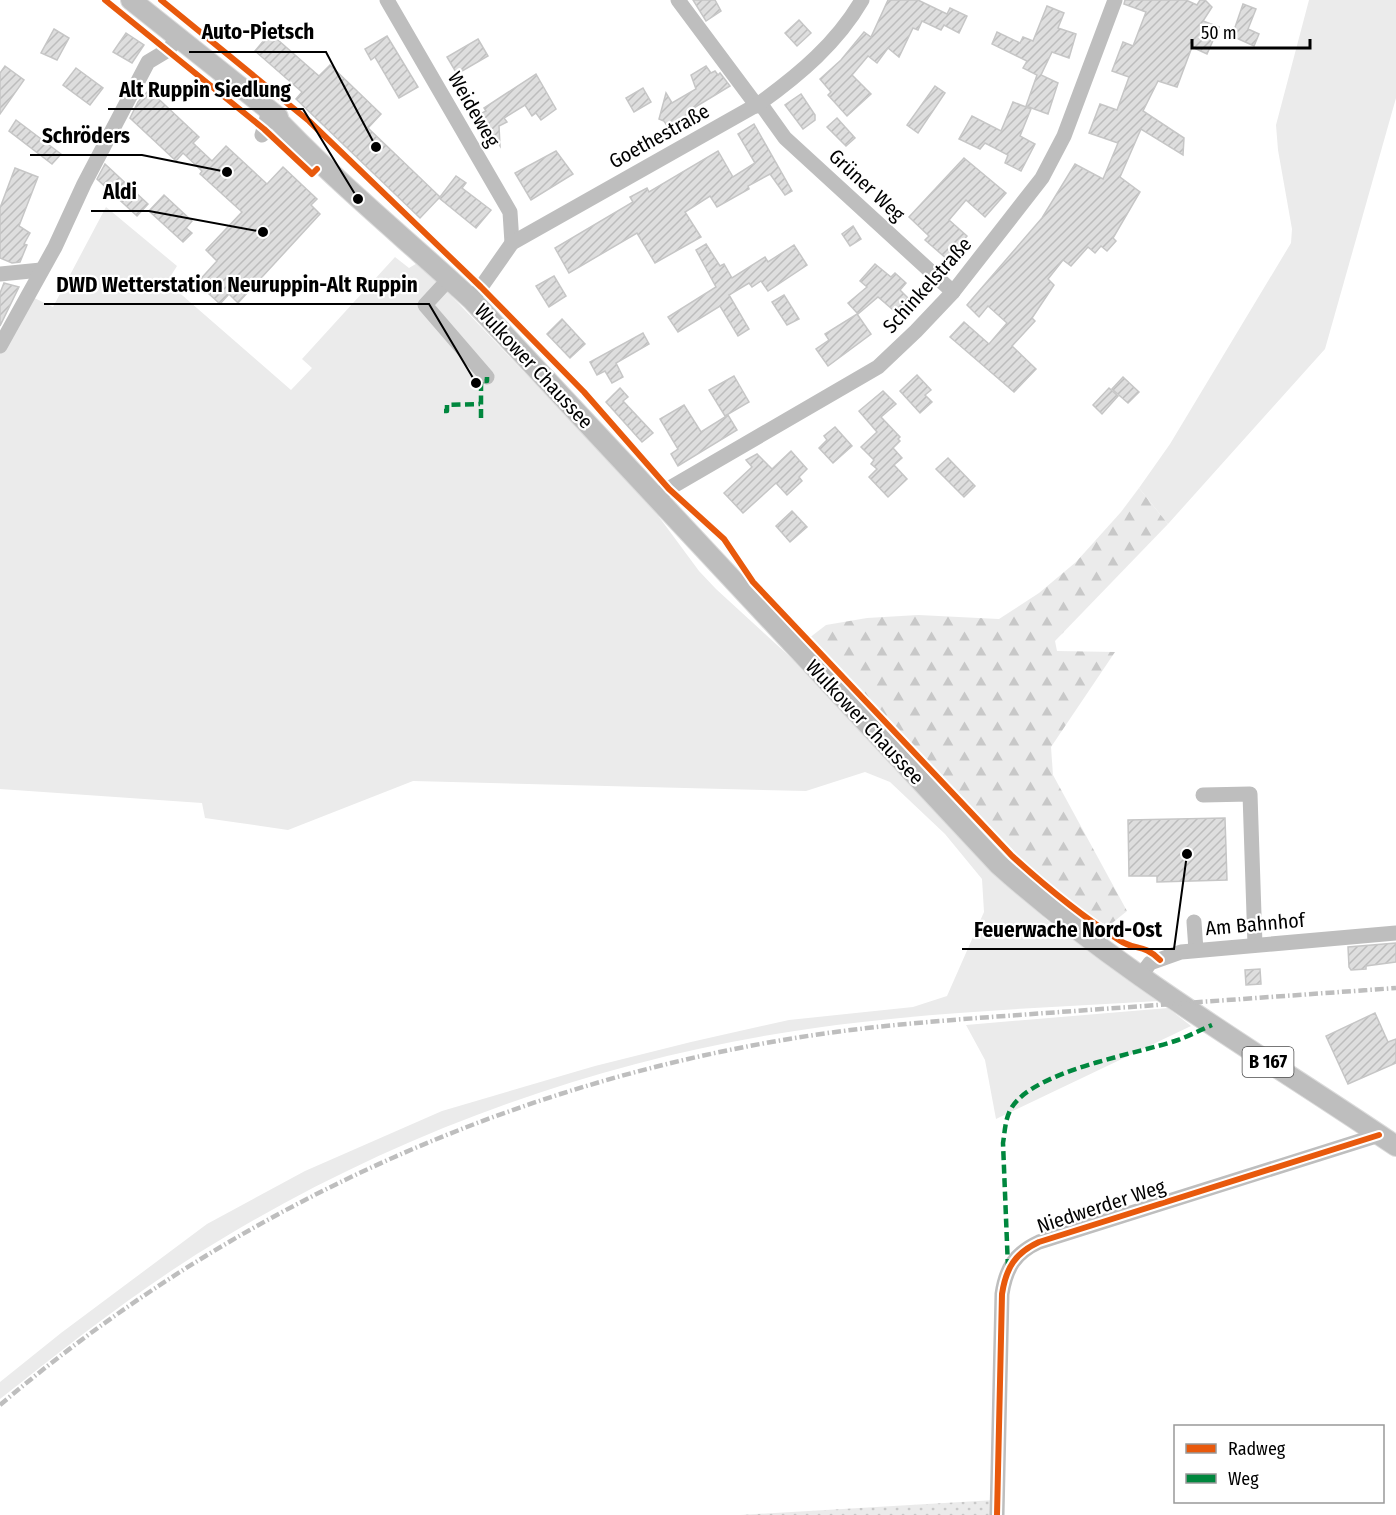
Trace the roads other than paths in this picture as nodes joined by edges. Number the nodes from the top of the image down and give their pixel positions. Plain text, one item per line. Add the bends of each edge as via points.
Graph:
1 (131, 0) edge
2 (387, 0) edge
3 (678, 0) edge
4 (862, 0) edge
5 (1115, 0) edge
6 (179, 37) junction
7 (759, 104) junction
8 (269, 111) junction
9 (262, 135) dead end
10 (512, 243) junction
11 (42, 270) junction
12 (0, 274) edge
13 (448, 279) junction
14 (953, 292) junction
15 (472, 300) junction
16 (0, 346) edge
17 (487, 377) dead end
18 (657, 496) junction
19 (1203, 795) dead end
20 (1194, 922) dead end
21 (1389, 933) edge
22 (1255, 945) junction
23 (1196, 950) junction
24 (1141, 975) junction
25 (1379, 1135) junction
26 (1396, 1146) edge
27 (997, 1515) edge

1 - 6 main road, Wulkower Chaussee / B 167
2 - 10 street, Weideweg via 510,212
3 - 7 street, Grüner Weg
4 - 7 street, Goethestraße via 825,50
5 - 14 street, Schinkelstraße via 1065,136 1042,178
6 - 8 main road, Wulkower Chaussee / B 167
6 - 11 street via 168,50 148,62
7 - 10 street, Goethestraße
7 - 14 street, Grüner Weg via 785,138
8 - 9 street
8 - 13 main road, Wulkower Chaussee / B 167 via 350,192
10 - 15 street, Goethestraße
11 - 12 street
11 - 16 street
13 - 15 main road, Wulkower Chaussee / B 167
13 - 17 street via 425,305
14 - 18 street, Schinkelstraße via 878,368
15 - 18 main road, Wulkower Chaussee / B 167
18 - 24 main road, Wulkower Chaussee / B 167 via 998,864 1031,894
19 - 22 street via 1250,794
20 - 23 street
21 - 22 street, Am Bahnhof
22 - 23 street, Am Bahnhof
23 - 24 street, Am Bahnhof via 1150,963
24 - 25 main road, Wulkower Chaussee / B 167
25 - 26 main road, Wulkower Chaussee / B 167
25 - 27 street, Niedwerder Weg via 1040,1242 1019,1253 1008,1268 1002,1294

